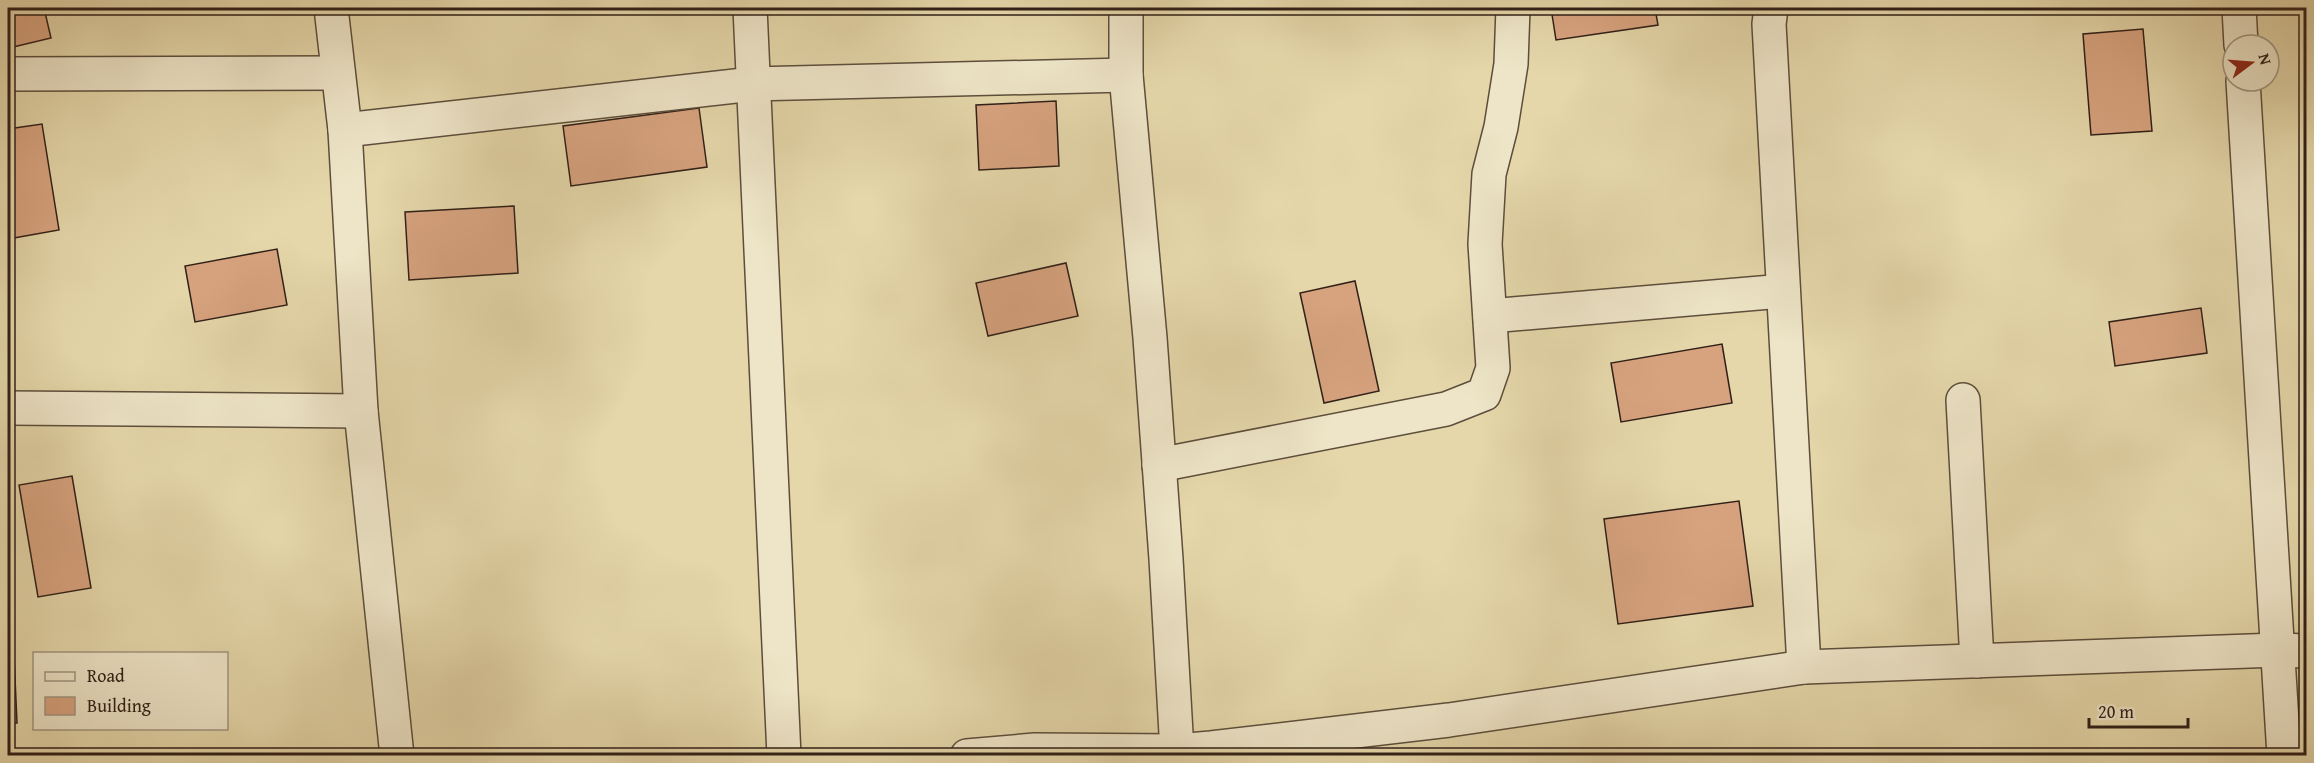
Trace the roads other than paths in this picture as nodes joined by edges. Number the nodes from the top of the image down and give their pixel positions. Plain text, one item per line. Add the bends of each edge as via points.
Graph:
1 (331, 8) edge
2 (750, 8) edge
3 (1126, 8) edge
4 (1514, 8) edge
5 (1771, 8) edge
6 (2239, 8) edge
7 (2240, 33) edge
8 (338, 73) junction
9 (8, 74) edge
10 (1126, 75) junction
11 (753, 84) junction
12 (2244, 93) edge
13 (345, 130) junction
14 (1783, 291) junction
15 (1490, 316) junction
16 (1963, 400) dead end
17 (8, 408) edge
18 (361, 411) junction
19 (1159, 465) junction
20 (2292, 650) edge
21 (1977, 661) junction
22 (1803, 667) junction
23 (1177, 752) junction
24 (1212, 752) edge
25 (397, 756) edge
26 (784, 756) edge
27 (967, 756) edge
28 (2284, 756) edge

1 - 8 street
2 - 11 street
3 - 10 street
4 - 15 street via 1501,127 1489,174 1485,244
5 - 14 street
6 - 7 street
8 - 9 street
8 - 13 street
10 - 11 street
10 - 19 street
11 - 13 street
11 - 26 street
12 - 20 street
13 - 18 street
14 - 15 street
14 - 22 street
15 - 19 street via 1493,368 1484,394 1446,409
16 - 21 street
17 - 18 street
18 - 25 street
19 - 23 street
20 - 21 street
20 - 28 street
21 - 22 street
22 - 24 street
23 - 24 street
23 - 27 street via 1035,750

